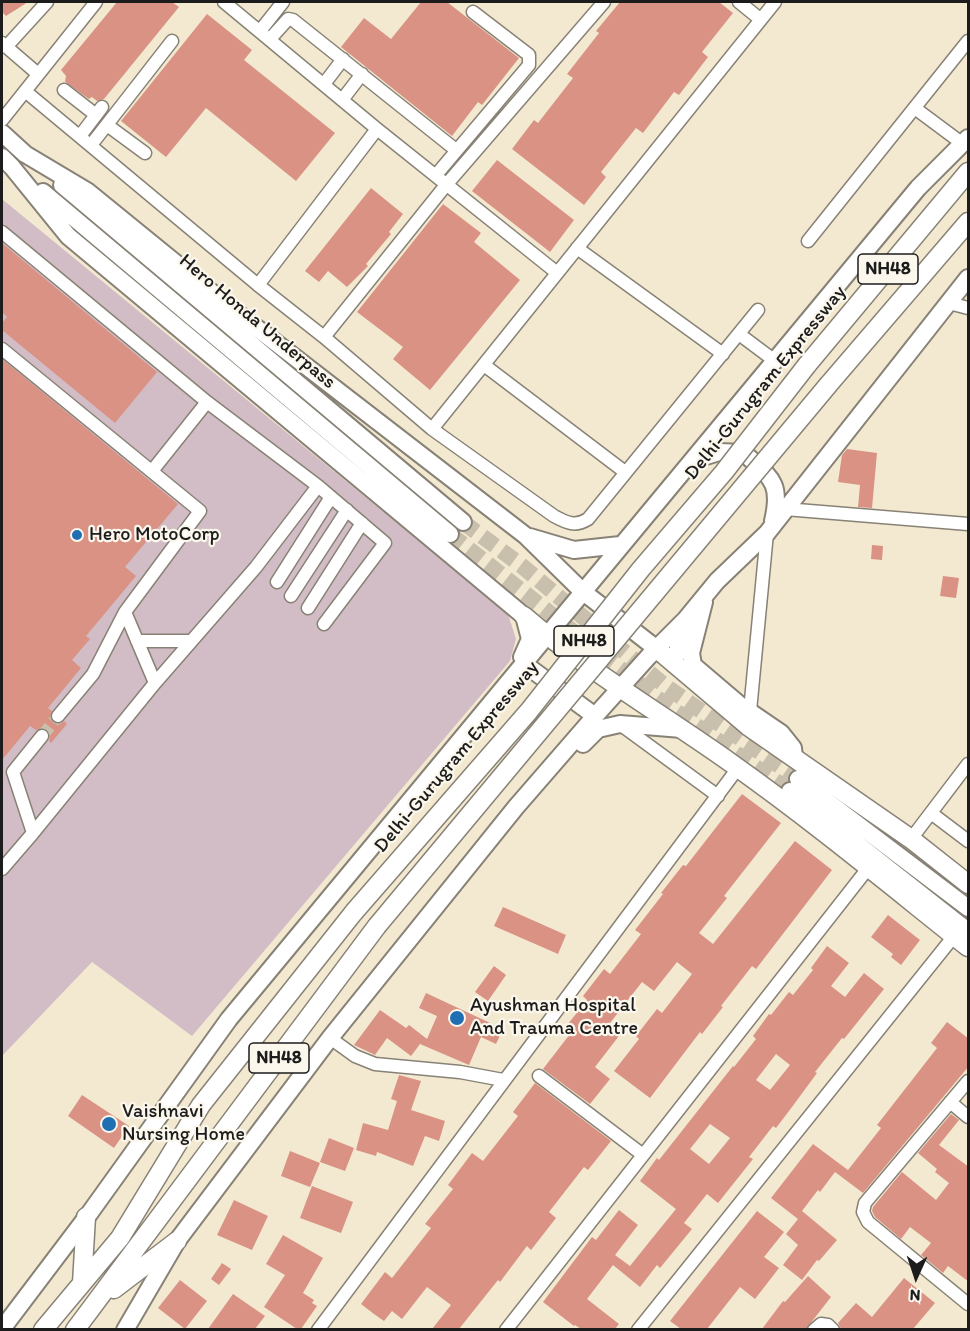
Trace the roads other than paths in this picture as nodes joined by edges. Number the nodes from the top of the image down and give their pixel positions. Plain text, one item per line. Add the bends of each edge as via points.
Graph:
1 (47, 2) edge
2 (96, 2) edge
3 (224, 2) edge
4 (283, 2) edge
5 (604, 2) edge
6 (739, 2) edge
7 (775, 2) edge
8 (473, 12) dead end
9 (760, 19) junction
10 (260, 31) junction
11 (270, 39) junction
12 (172, 41) dead end
13 (969, 41) edge
14 (4, 45) edge
15 (343, 59) junction
16 (38, 74) junction
17 (362, 74) junction
18 (324, 84) junction
19 (64, 90) dead end
20 (25, 91) junction
21 (342, 100) junction
22 (915, 109) junction
23 (2, 120) edge
24 (107, 125) junction
25 (377, 129) junction
26 (2, 133) edge
27 (80, 136) junction
28 (966, 141) edge
29 (91, 146) junction
30 (456, 150) junction
31 (145, 153) dead end
32 (25, 154) junction
33 (7, 162) edge
34 (969, 172) edge
35 (436, 175) junction
36 (446, 185) junction
37 (969, 222) edge
38 (2, 232) edge
39 (808, 241) dead end
40 (577, 248) junction
41 (556, 272) junction
42 (969, 278) edge
43 (258, 285) junction
44 (949, 303) junction
45 (969, 309) edge
46 (758, 310) dead end
47 (739, 334) junction
48 (324, 337) junction
49 (2, 349) edge
50 (723, 354) junction
51 (775, 361) junction
52 (484, 365) junction
53 (207, 402) junction
54 (432, 429) junction
55 (693, 460) junction
56 (152, 471) junction
57 (625, 472) junction
58 (318, 486) junction
59 (332, 497) junction
60 (785, 509) junction
61 (347, 510) junction
62 (463, 522) tunnel mouth
63 (362, 523) junction
64 (969, 524) edge
65 (770, 528) junction
66 (450, 534) tunnel mouth
67 (526, 536) junction
68 (620, 545) junction
69 (277, 582) dead end
70 (582, 591) junction
71 (705, 595) junction
72 (291, 596) dead end
73 (308, 608) dead end
74 (125, 612) junction
75 (524, 616) junction
76 (685, 620) junction
77 (324, 624) dead end
78 (546, 635) junction
79 (137, 641) junction
80 (191, 641) junction
81 (657, 649) junction
82 (674, 664) junction
83 (519, 667) junction
84 (155, 683) junction
85 (620, 687) junction
86 (750, 711) junction
87 (58, 716) tunnel mouth
88 (595, 716) junction
89 (620, 724) junction
90 (683, 729) junction
91 (42, 736) tunnel mouth
92 (794, 758) junction
93 (969, 764) edge
94 (738, 768) junction
95 (532, 791) junction
96 (718, 796) junction
97 (931, 813) junction
98 (33, 833) junction
99 (911, 839) junction
100 (969, 841) edge
101 (869, 867) junction
102 (2, 869) edge
103 (969, 884) edge
104 (969, 908) edge
105 (964, 938) edge
106 (330, 1038) junction
107 (539, 1076) dead end
108 (503, 1080) junction
109 (969, 1081) edge
110 (950, 1102) junction
111 (969, 1117) edge
112 (643, 1155) junction
113 (86, 1217) junction
114 (177, 1241) junction
115 (82, 1283) junction
116 (97, 1302) junction
117 (969, 1304) edge
118 (2, 1329) edge
119 (43, 1329) edge
120 (75, 1329) edge
121 (125, 1329) edge
122 (318, 1329) edge
123 (506, 1329) edge
124 (638, 1329) edge
125 (814, 1329) edge
126 (833, 1329) edge

1 - 14 street
2 - 16 street
3 - 10 street
4 - 10 street
5 - 36 street
6 - 9 street
7 - 9 street
8 - 30 street via 529,55 530,60
9 - 40 street
10 - 11 street
11 - 15 street via 290,19
11 - 18 street
12 - 24 street
13 - 22 street
14 - 16 street
15 - 17 street
15 - 18 street
16 - 20 street
17 - 21 street
17 - 30 street
18 - 21 street
19 - 27 street via 99,111
20 - 23 street
20 - 27 street
21 - 25 street
22 - 28 street
22 - 39 street
24 - 29 street
24 - 31 street
25 - 35 street
25 - 43 street
26 - 32 main road
27 - 29 street
28 - 51 main road via 918,188
29 - 43 street
30 - 35 street
32 - 62 main road, Hero Honda Underpass
32 - 67 main road via 87,191 232,309
33 - 66 main road, Hero Honda Underpass
33 - 75 main road via 68,236
34 - 115 highway, Delhi-Gurugram Expressway / NH48, bridge via 807,365 529,711 354,912 201,1104 120,1238
35 - 36 street
36 - 41 street
36 - 48 street
37 - 116 highway, NH48, bridge via 377,926
38 - 53 street
40 - 41 street
40 - 50 street
41 - 52 street
42 - 44 main road
43 - 48 street
44 - 45 street
44 - 60 main road
46 - 47 street
47 - 50 street
47 - 51 street
48 - 54 street
49 - 56 street
50 - 57 street
51 - 55 main road
52 - 54 street
52 - 57 street
53 - 56 street
53 - 58 street
54 - 57 street via 554,516 572,524 588,519
55 - 65 main road via 719,452 744,453 772,481 777,492
55 - 68 main road
56 - 74 street via 200,511
58 - 59 street
58 - 80 street via 256,567
59 - 61 street
59 - 69 street
60 - 64 street
60 - 65 main road
61 - 63 street
61 - 72 street
63 - 73 street
63 - 77 street via 385,543
65 - 71 main road
65 - 86 street
67 - 68 main road via 574,550
67 - 70 main road
68 - 70 main road
70 - 78 main road
70 - 81 main road
71 - 76 main road
71 - 86 main road via 691,653 693,665
74 - 79 street
74 - 87 street via 93,674
75 - 78 highway
75 - 83 main road via 530,639
76 - 81 main road
76 - 82 main road
78 - 83 main road
78 - 85 highway
79 - 80 street
79 - 84 street
80 - 84 street
81 - 82 highway
81 - 85 main road
82 - 92 highway via 730,712
83 - 88 main road
83 - 113 main road via 229,1019
84 - 98 street
85 - 88 main road
85 - 90 highway
86 - 92 main road via 789,740
88 - 95 main road
89 - 90 main road
89 - 95 main road via 591,734 552,780
89 - 96 street
90 - 94 highway
91 - 98 street via 13,772
92 - 99 highway
93 - 97 street
94 - 96 street
94 - 101 highway
95 - 106 main road
96 - 108 street
97 - 99 street
97 - 100 street
98 - 102 street
99 - 103 highway
101 - 105 highway
101 - 112 street
104 - 105 main road via 794,785
105 - 124 street
106 - 108 street via 355,1056 375,1064
106 - 114 main road
107 - 112 street
108 - 122 street
109 - 110 street
110 - 111 street
110 - 117 street via 865,1203 863,1212 868,1222
112 - 123 street
113 - 115 highway
113 - 118 main road
114 - 116 highway
114 - 121 main road
115 - 119 highway, Delhi-Gurugram Expressway / NH48
116 - 120 highway, NH48
125 - 126 street via 821,1324

